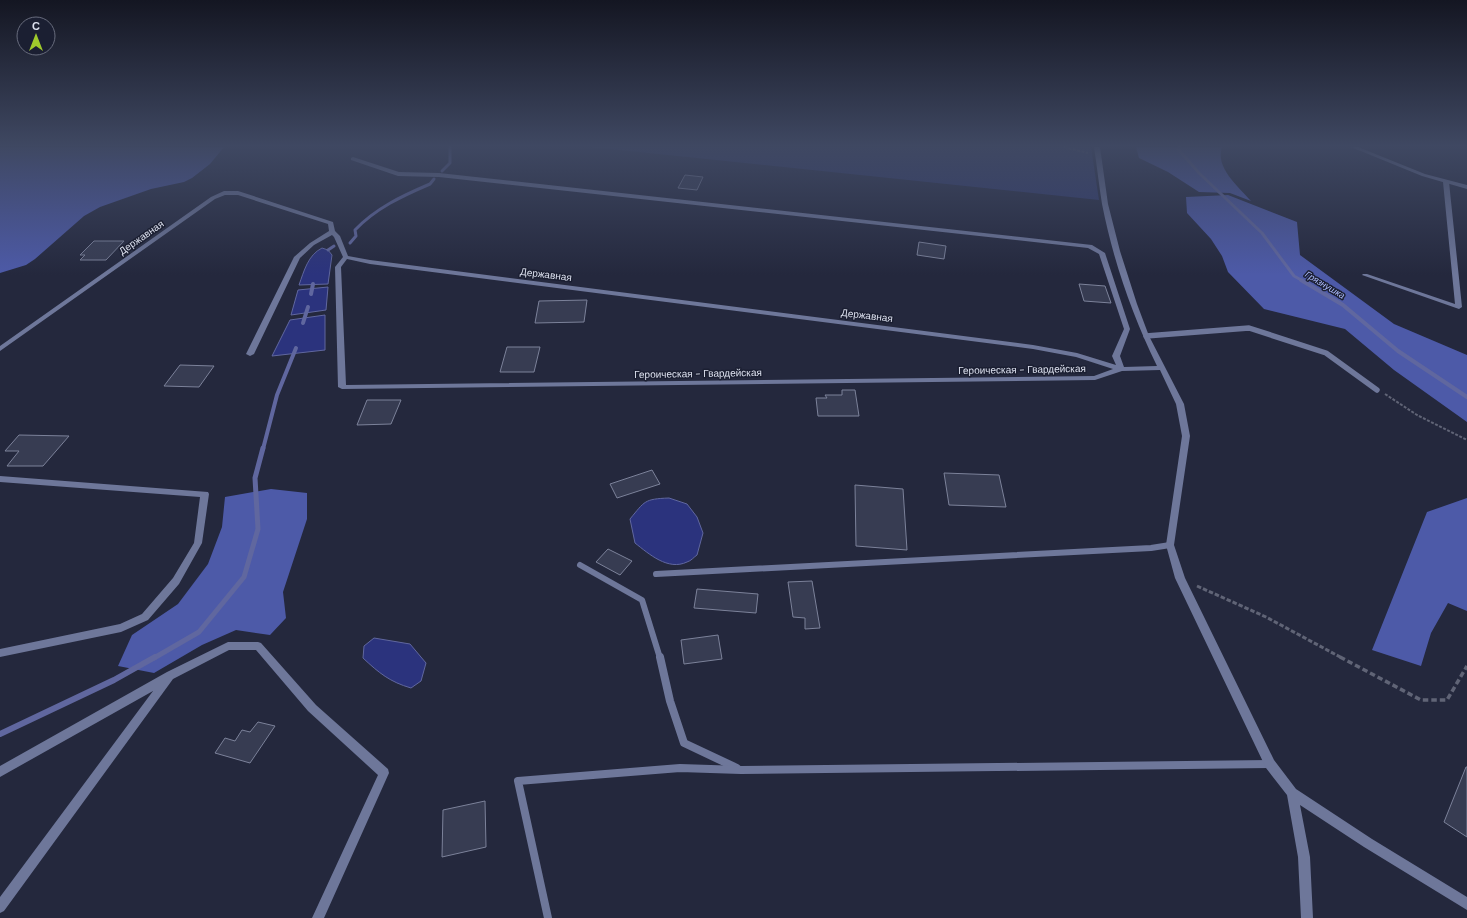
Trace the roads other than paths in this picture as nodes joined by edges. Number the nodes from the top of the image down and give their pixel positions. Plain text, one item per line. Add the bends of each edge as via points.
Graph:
1 (574, 190) edge
2 (1103, 190) edge
3 (1447, 190) edge
4 (332, 232) junction
5 (346, 257) junction
6 (1365, 275) dead end
7 (1146, 336) junction
8 (0, 350) edge
9 (250, 354) dead end
10 (1162, 368) junction
11 (1121, 369) junction
12 (1378, 390) road end
13 (0, 480) edge
14 (1170, 545) junction
15 (580, 565) dead end
16 (656, 574) dead end
17 (0, 653) edge
18 (171, 675) junction
19 (1270, 764) junction
20 (742, 770) junction
21 (0, 772) edge
22 (1292, 793) junction
23 (1467, 904) edge
24 (0, 907) edge
25 (318, 918) edge
26 (548, 918) edge
27 (1307, 918) edge

1 - 11 street via 1090,246 1102,253 1126,329 1116,356
2 - 7 street via 1117,251
3 - 6 street via 1459,307
4 - 5 street, Державная via 337,236
4 - 8 street, Державная via 330,223 238,193 224,193 213,198
4 - 9 street via 297,257
5 - 11 street, Державная via 1033,347 1077,355
5 - 11 street, Героическая - Гвардейская via 338,267 342,387 1095,378
7 - 10 street
7 - 12 lane via 1249,328 1326,353
10 - 11 street, Державная
10 - 14 street via 1180,404 1186,436
13 - 17 street via 205,494 198,543 176,582 145,617 121,628
14 - 16 lane
14 - 19 street via 1180,578
15 - 20 lane via 642,600 658,646 670,700 684,743
18 - 21 street
18 - 24 street
18 - 25 street via 228,646 258,646 312,708 384,772
19 - 20 lane
19 - 22 street
20 - 26 lane via 680,768 518,780
22 - 23 street
22 - 27 street via 1304,857

